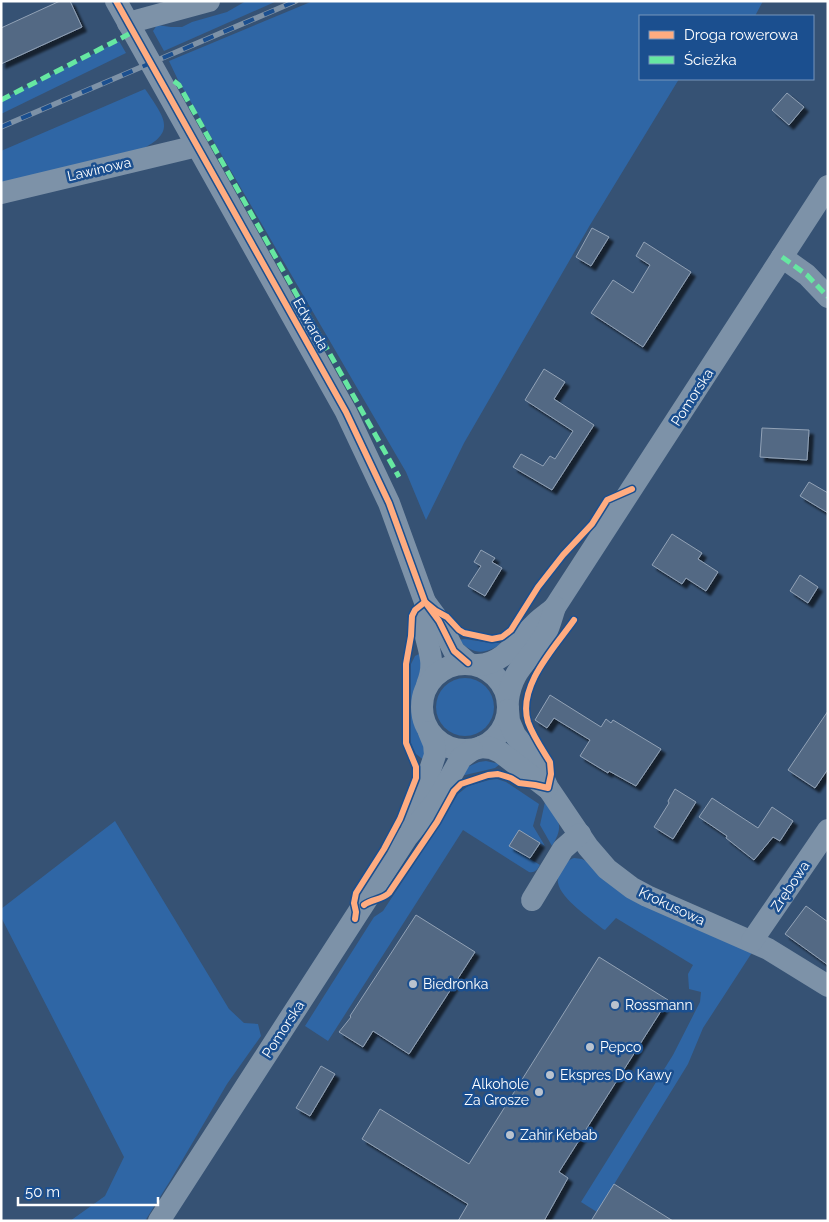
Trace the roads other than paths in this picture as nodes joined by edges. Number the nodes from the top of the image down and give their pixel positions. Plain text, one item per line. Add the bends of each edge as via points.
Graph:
1 (116, 1) edge
2 (208, 1) edge
3 (128, 23) junction
4 (197, 146) junction
5 (828, 186) edge
6 (1, 193) edge
7 (782, 257) junction
8 (828, 297) edge
9 (425, 602) junction
10 (555, 607) junction
11 (473, 664) junction
12 (427, 685) junction
13 (508, 705) junction
14 (429, 732) junction
15 (476, 749) junction
16 (548, 788) junction
17 (828, 830) edge
18 (580, 834) junction
19 (407, 837) junction
20 (532, 900) dead end
21 (752, 941) junction
22 (828, 986) edge
23 (159, 1221) edge

1 - 3 street, Edwarda
2 - 3 street
3 - 4 street, Edwarda
4 - 6 street, Lawinowa
4 - 9 street, Edwarda via 346,412 389,503
5 - 7 street, Pomorska
7 - 8 street via 807,275
7 - 10 street, Pomorska
9 - 11 street, Edwarda via 454,651
9 - 12 street, Edwarda via 424,626 432,657
10 - 11 street, Pomorska via 506,653 491,663
10 - 13 street, Pomorska via 546,635 514,677
11 - 12 street via 458,664 441,671
11 - 13 street via 487,669 501,682
12 - 14 street via 422,714
13 - 15 street via 507,720 497,736
13 - 16 street, Krokusowa via 511,728 536,762
14 - 15 street via 444,745 462,750
14 - 19 street, Pomorska via 435,755
15 - 16 street, Krokusowa via 491,748 500,752
15 - 19 street, Pomorska via 461,758 438,799
16 - 18 street, Krokusowa
17 - 21 street, Zrębowa
18 - 20 street via 564,849
18 - 21 street, Krokusowa via 607,869 632,888
19 - 23 street, Pomorska
21 - 22 street, Krokusowa

